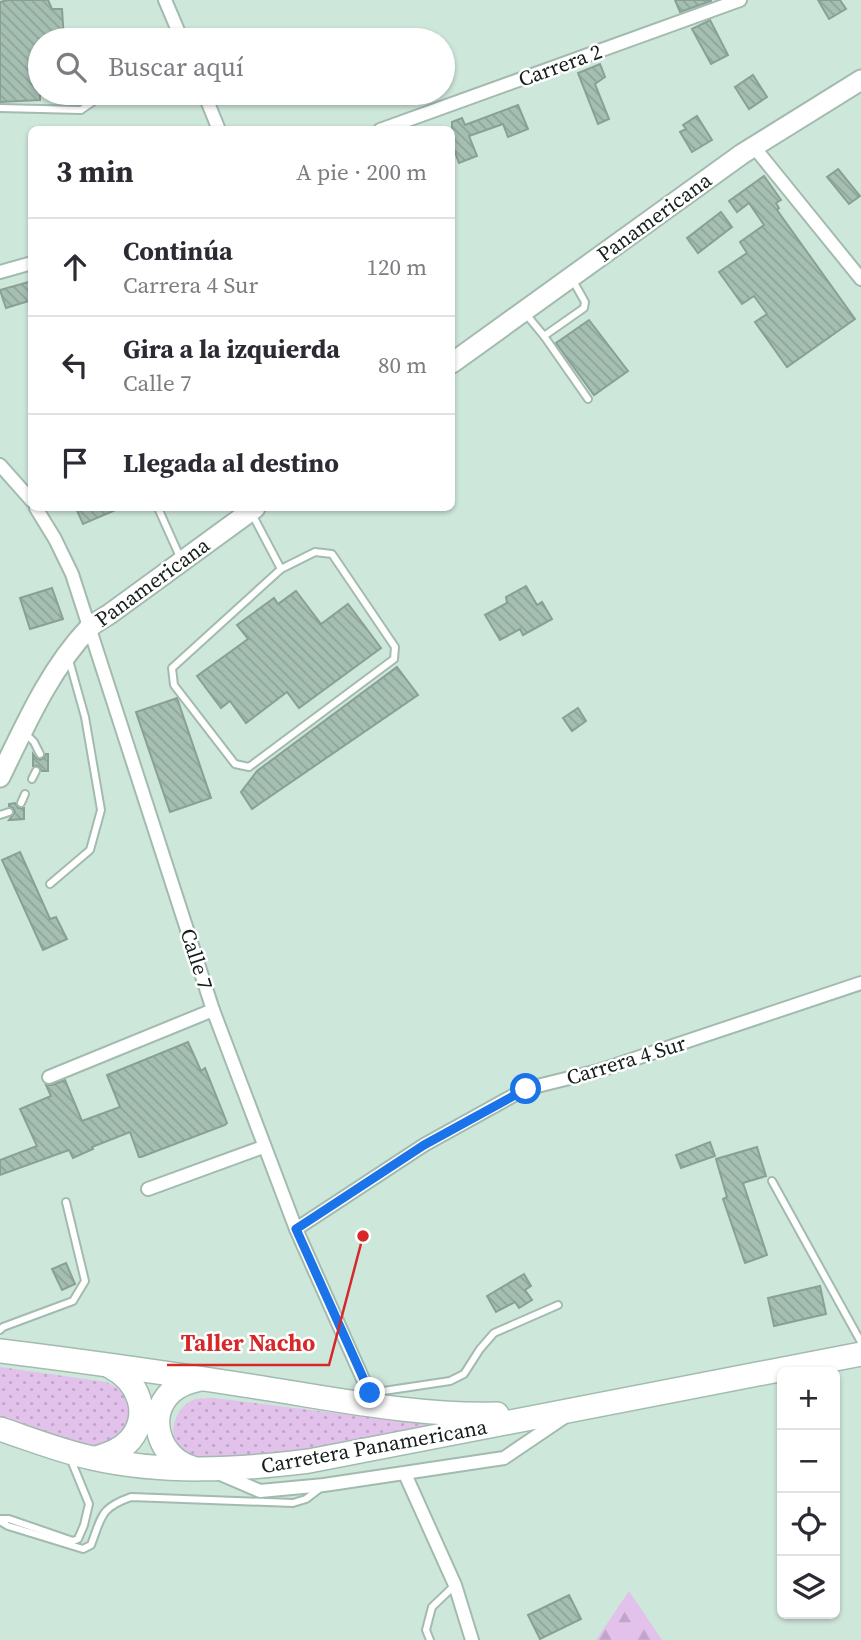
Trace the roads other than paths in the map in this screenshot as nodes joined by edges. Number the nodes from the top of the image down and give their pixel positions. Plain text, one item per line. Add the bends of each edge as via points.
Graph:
1 (165, 0) edge
2 (740, 0) edge
3 (177, 28) edge
4 (861, 80) edge
5 (455, 103) edge
6 (88, 105) edge
7 (209, 105) edge
8 (449, 105) edge
9 (0, 108) edge
10 (217, 126) edge
11 (391, 126) edge
12 (754, 147) junction
13 (28, 264) edge
14 (0, 272) edge
15 (570, 277) junction
16 (861, 279) edge
17 (523, 311) junction
18 (544, 335) junction
19 (455, 361) edge
20 (588, 398) dead end
21 (0, 465) edge
22 (28, 496) edge
23 (38, 511) edge
24 (159, 511) edge
25 (250, 511) edge
26 (254, 511) edge
27 (182, 561) junction
28 (281, 569) junction
29 (90, 626) junction
30 (67, 655) junction
31 (23, 729) junction
32 (40, 754) dead end
33 (36, 771) dead end
34 (0, 777) edge
35 (32, 779) dead end
36 (25, 794) dead end
37 (21, 803) dead end
38 (9, 812) dead end
39 (0, 815) edge
40 (50, 884) dead end
41 (861, 983) edge
42 (213, 1010) junction
43 (49, 1077) dead end
44 (263, 1147) junction
45 (772, 1181) dead end
46 (148, 1189) dead end
47 (66, 1202) dead end
48 (296, 1229) junction
49 (558, 1305) dead end
50 (0, 1330) edge
51 (861, 1342) edge
52 (0, 1351) edge
53 (861, 1354) edge
54 (107, 1364) junction
55 (201, 1379) junction
56 (372, 1399) junction
57 (566, 1412) junction
58 (0, 1429) edge
59 (0, 1444) edge
60 (66, 1451) junction
61 (93, 1459) junction
62 (204, 1469) junction
63 (405, 1474) junction
64 (324, 1485) junction
65 (0, 1520) edge
66 (455, 1585) junction
67 (430, 1640) edge
68 (472, 1640) edge

1 - 3 street
2 - 5 street, Carrera 2
4 - 12 main road, Panamericana
6 - 9 lane via 81,110
7 - 10 street
8 - 11 street, Carrera 2
12 - 15 main road, Panamericana
12 - 16 street
13 - 14 street
15 - 17 main road, Panamericana
15 - 18 lane via 584,308
17 - 18 lane
17 - 19 main road, Panamericana
18 - 20 lane
21 - 22 street
23 - 29 street, Calle 7 via 72,574
24 - 27 lane
25 - 27 main road, Panamericana
26 - 28 lane
27 - 29 main road, Panamericana
28 - 28 lane via 315,552 332,554 395,647 394,659 249,766 235,764 174,685 172,668
29 - 30 main road, Panamericana
29 - 42 street, Calle 7
30 - 31 main road, Panamericana
30 - 40 lane via 85,717 101,810 90,850
31 - 32 lane
31 - 34 main road, Panamericana
33 - 35 lane
36 - 37 lane
38 - 39 lane
41 - 48 street, Carrera 4 Sur via 598,1071 526,1089 424,1145
42 - 43 street
42 - 44 street, Calle 7
44 - 46 street
44 - 48 street, Calle 7
45 - 51 lane
47 - 50 lane via 85,1281 73,1301
48 - 56 street, Calle 7
49 - 56 lane via 494,1333 464,1374
52 - 54 highway, Carretera Panamericana
53 - 57 highway, Carretera Panamericana
54 - 55 highway, Carretera Panamericana
54 - 61 highway via 135,1387 141,1405 139,1423 130,1440 116,1451
55 - 56 highway, Carretera Panamericana
55 - 62 highway via 184,1382 171,1392 158,1422 168,1453 181,1464
56 - 57 highway, Carretera Panamericana via 438,1413
57 - 62 highway, Carretera Panamericana via 309,1461
57 - 63 street via 504,1458
58 - 60 highway
59 - 60 highway
60 - 61 highway, Carretera Panamericana
60 - 65 lane via 89,1504 78,1539
61 - 62 highway, Carretera Panamericana
62 - 64 street via 260,1491
63 - 64 street
63 - 66 street
64 - 65 lane via 293,1503 131,1497 106,1510 91,1545 83,1549
66 - 67 lane via 432,1607 426,1630
66 - 68 street

